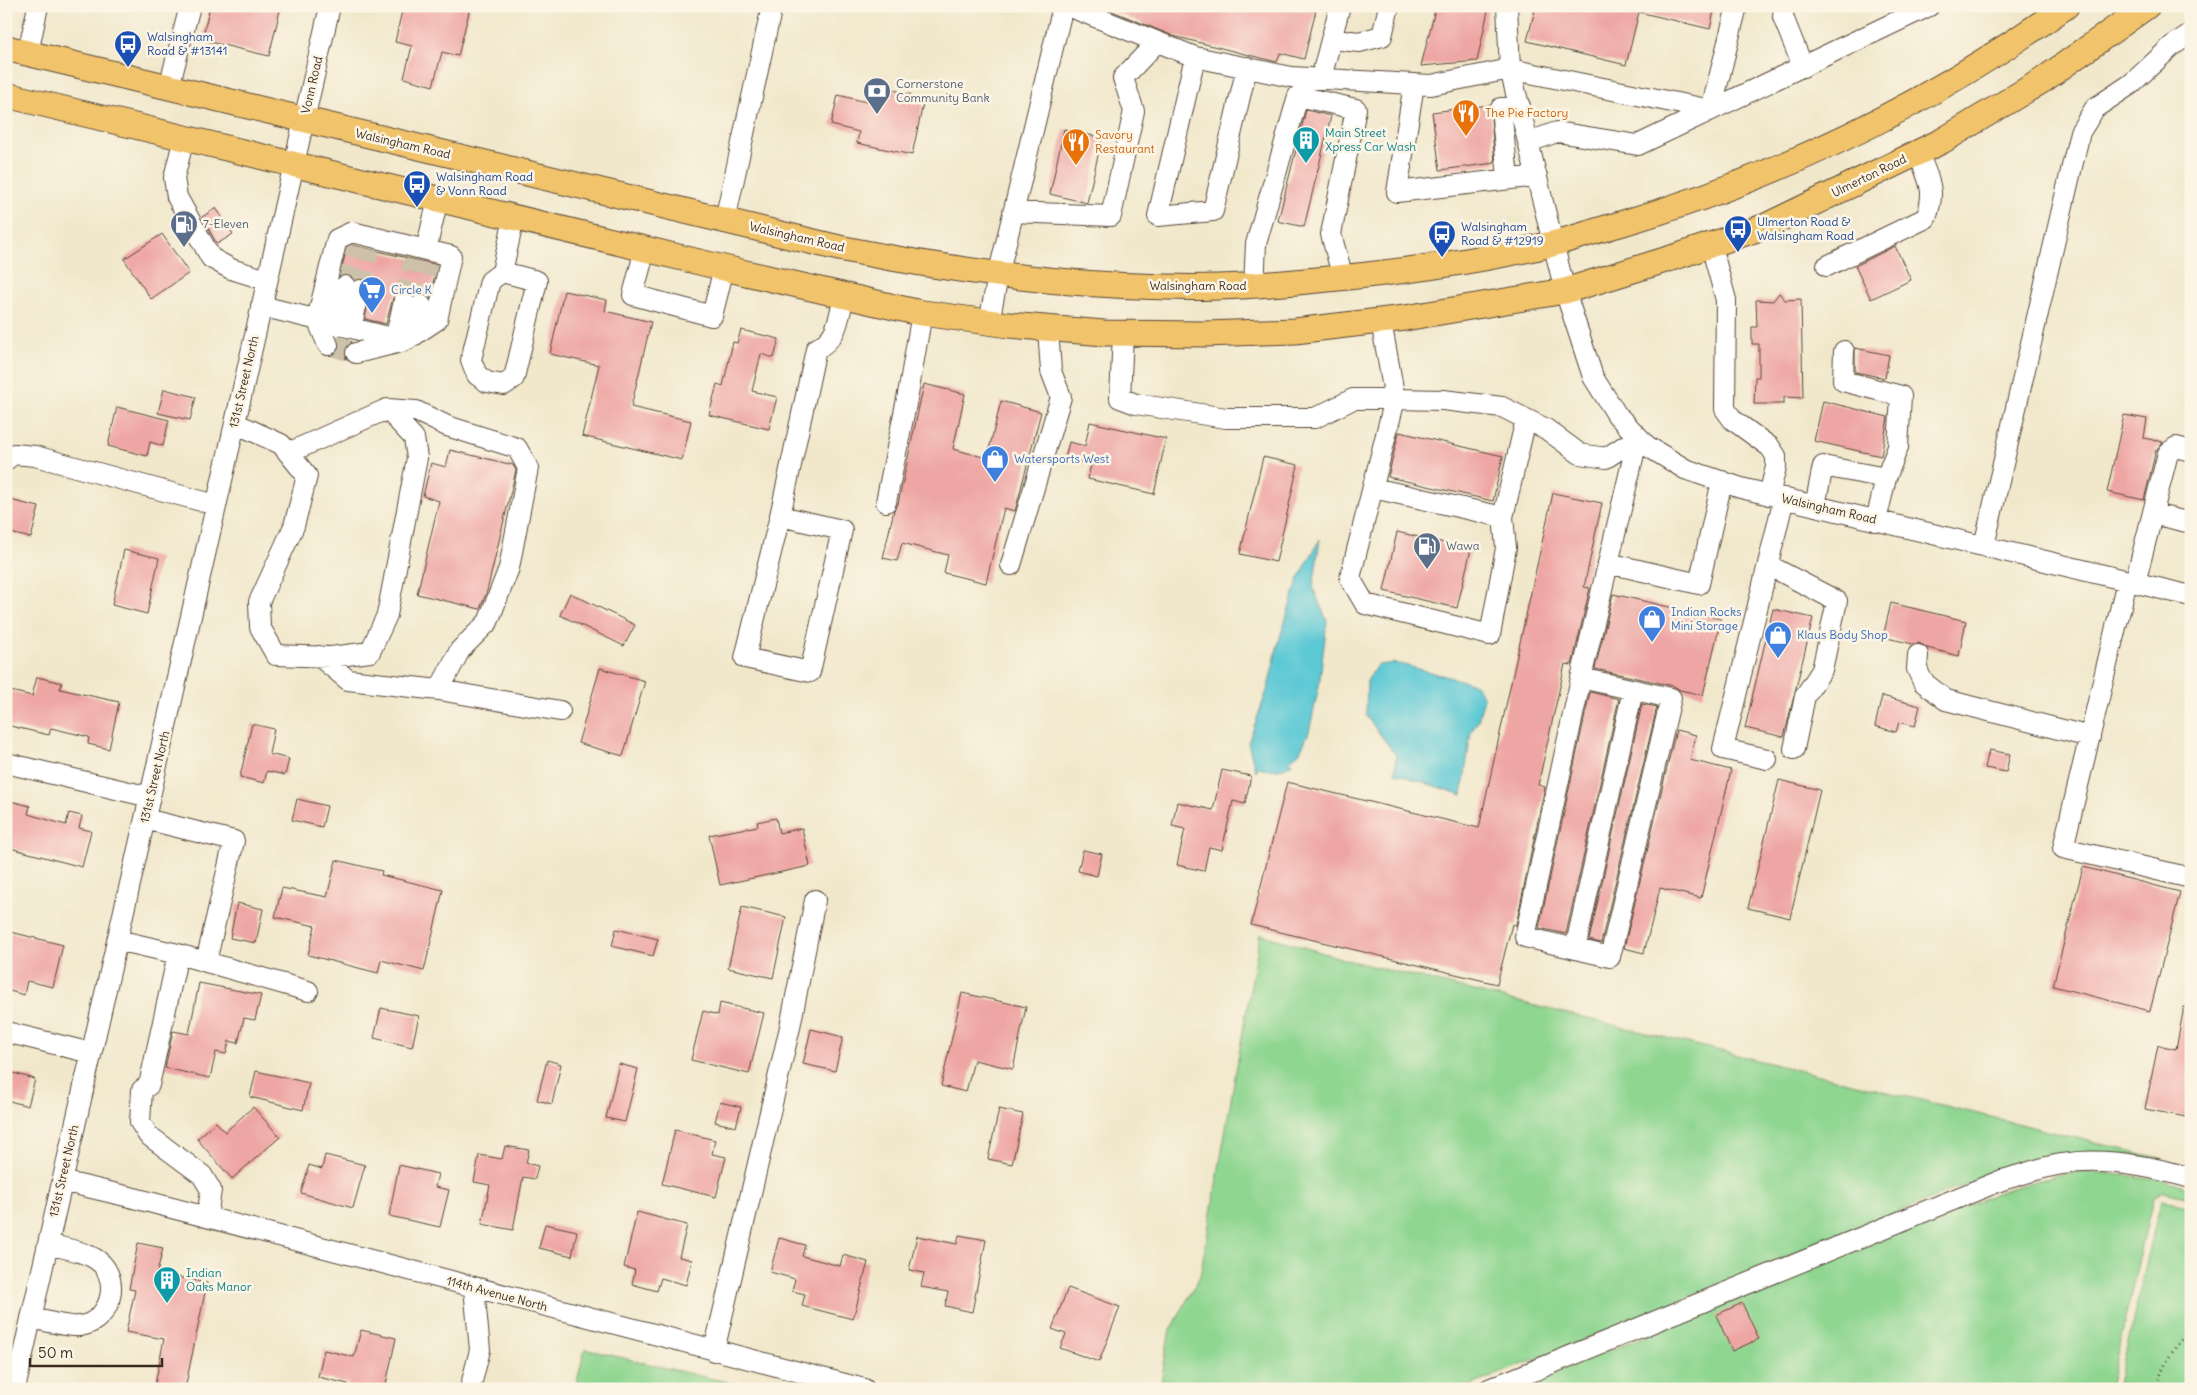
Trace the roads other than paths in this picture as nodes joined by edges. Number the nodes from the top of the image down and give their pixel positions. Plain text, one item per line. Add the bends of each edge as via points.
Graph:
1 (38, 6) edge
2 (190, 6) edge
3 (330, 6) edge
4 (772, 6) edge
5 (1063, 6) edge
6 (1068, 6) edge
7 (1340, 6) edge
8 (1389, 6) edge
9 (1507, 6) edge
10 (1737, 6) edge
11 (1784, 6) edge
12 (1929, 6) edge
13 (2066, 6) edge
14 (2146, 6) edge
15 (2191, 33) edge
16 (1333, 39) junction
17 (1157, 42) junction
18 (17, 51) edge
19 (1194, 56) junction
20 (1247, 67) junction
21 (1803, 67) junction
22 (1510, 69) junction
23 (1321, 78) junction
24 (1346, 80) junction
25 (1414, 84) junction
26 (169, 87) junction
27 (6, 95) edge
28 (1344, 106) junction
29 (1520, 106) junction
30 (1711, 110) junction
31 (304, 120) junction
32 (184, 138) junction
33 (1529, 142) junction
34 (1918, 152) junction
35 (293, 164) junction
36 (1537, 176) junction
37 (1508, 178) junction
38 (438, 199) junction
39 (1013, 212) junction
40 (514, 218) junction
41 (725, 220) junction
42 (1554, 243) junction
43 (1711, 245) junction
44 (644, 249) junction
45 (424, 255) junction
46 (1827, 266) dead end
47 (724, 268) junction
48 (502, 272) junction
49 (998, 276) junction
50 (1343, 278) junction
51 (267, 280) junction
52 (1254, 286) junction
53 (352, 288) tunnel mouth
54 (1564, 291) junction
55 (844, 296) junction
56 (413, 303) tunnel mouth
57 (261, 306) junction
58 (922, 313) junction
59 (1381, 321) junction
60 (989, 322) junction
61 (335, 324) junction
62 (1048, 329) junction
63 (1123, 334) junction
64 (405, 338) junction
65 (328, 346) dead end
66 (1844, 351) dead end
67 (356, 353) tunnel mouth
68 (1395, 399) junction
69 (387, 409) junction
70 (1526, 419) junction
71 (235, 423) junction
72 (1638, 437) junction
73 (2191, 451) edge
74 (288, 453) junction
75 (6, 460) edge
76 (1886, 478) junction
77 (1722, 481) junction
78 (1373, 488) junction
79 (1776, 497) junction
80 (886, 502) dead end
81 (216, 505) junction
82 (1815, 506) junction
83 (2153, 514) junction
84 (780, 516) junction
85 (1503, 516) junction
86 (1876, 520) junction
87 (2191, 523) edge
88 (1984, 546) junction
89 (1608, 563) junction
90 (1012, 565) dead end
91 (1768, 565) junction
92 (2131, 582) junction
93 (2191, 596) edge
94 (1918, 655) dead end
95 (319, 656) junction
96 (1581, 678) junction
97 (438, 690) junction
98 (1633, 690) junction
99 (560, 711) dead end
100 (2090, 736) junction
101 (1794, 749) dead end
102 (1767, 759) dead end
103 (6, 763) edge
104 (150, 797) junction
105 (145, 819) junction
106 (2191, 878) edge
107 (815, 900) dead end
108 (117, 940) junction
109 (1575, 949) junction
110 (178, 954) junction
111 (206, 962) junction
112 (308, 990) dead end
113 (6, 1032) edge
114 (91, 1053) junction
115 (2191, 1178) edge
116 (62, 1181) junction
117 (207, 1217) junction
118 (48, 1244) junction
119 (474, 1288) junction
120 (31, 1318) junction
121 (714, 1351) junction
122 (15, 1389) edge
123 (470, 1389) edge
124 (864, 1389) edge
125 (1489, 1389) edge

1 - 18 street
2 - 26 street
3 - 31 street, Vonn Road
4 - 41 street
5 - 39 street
6 - 17 street
7 - 16 street
8 - 16 street via 1382,36 1359,42
9 - 22 street
10 - 30 street
11 - 21 street via 1782,17
12 - 21 street
13 - 42 main road via 2023,37 1922,99 1794,162 1676,207
14 - 34 main road, Ulmerton Road via 2043,80
15 - 88 street via 2131,84 2095,108 2080,132
16 - 23 street
17 - 19 street
17 - 39 street via 1123,78 1134,112 1111,216
18 - 26 main road, Walsingham Road
19 - 20 street
19 - 20 street via 1158,216 1213,211
20 - 23 street via 1291,77
21 - 30 street
22 - 25 street via 1430,85
22 - 29 street
22 - 30 street
23 - 24 street
24 - 25 street
24 - 28 street
25 - 37 street via 1397,192
26 - 31 main road, Walsingham Road
27 - 32 main road
28 - 50 street via 1356,109 1331,234
28 - 52 street via 1298,96 1256,244
29 - 33 street
29 - 37 street via 1501,108
30 - 33 street via 1638,145 1557,132
31 - 35 street, Vonn Road
31 - 41 main road, Walsingham Road
32 - 35 main road
32 - 51 street via 174,178 177,197 211,258 232,269
33 - 36 street
34 - 43 main road, Ulmerton Road via 1766,226
34 - 46 street via 1933,192 1926,218
35 - 38 main road
35 - 51 street, 131st Street North
36 - 37 street
36 - 42 street
38 - 40 main road
38 - 45 street
39 - 49 street
40 - 44 main road
40 - 48 street
41 - 49 main road, Walsingham Road via 912,263
42 - 50 main road, Walsingham Road via 1453,263
42 - 54 street, Walsingham Road
43 - 54 main road, Ulmerton Road
43 - 79 street via 1726,300 1725,410 1733,420 1770,447 1776,456
44 - 47 main road
44 - 47 street via 633,295 712,316
45 - 61 street via 363,241 352,232 337,239
45 - 64 street via 451,256 437,320
47 - 55 main road
48 - 48 street via 490,281 471,360 477,375 487,382 504,385 514,378 537,281
49 - 52 main road, Walsingham Road via 1169,288
49 - 60 street
50 - 52 main road, Walsingham Road
51 - 57 street, 131st Street North
53 - 61 street
54 - 59 main road
54 - 72 street, Walsingham Road via 1593,377 1617,415
55 - 58 main road
55 - 84 street via 834,335 816,349
56 - 64 street
57 - 61 street
57 - 71 street, 131st Street North
58 - 60 main road
58 - 80 street
59 - 63 main road via 1296,331
59 - 68 street
60 - 62 main road
61 - 64 street
61 - 65 street
62 - 63 main road
62 - 90 street via 1051,371 1061,397
63 - 68 street via 1120,398 1136,404 1226,418 1315,418 1353,399
64 - 67 street
66 - 76 street via 1843,381 1901,396 1898,447
68 - 70 street via 1443,400 1502,407
68 - 78 street
69 - 74 street
69 - 95 street via 414,438 417,458 387,615 370,652
69 - 97 street via 416,411 447,426 517,448 528,468 509,568 488,622 460,650
70 - 72 street via 1580,454 1606,458
70 - 85 street
71 - 74 street via 280,444
71 - 81 street, 131st Street North
72 - 77 street, Walsingham Road via 1685,469
72 - 89 street
73 - 83 street via 2176,447 2168,453
74 - 95 street via 307,476 294,526 259,602 260,627 276,655
75 - 81 street via 14,454 35,456
76 - 82 street via 1822,466
76 - 86 street
77 - 79 street, Walsingham Road
77 - 89 street via 1699,584
78 - 85 street
78 - 85 street via 1350,578 1365,604 1490,635 1506,548
79 - 82 street, Walsingham Road
79 - 91 street
81 - 104 street, 131st Street North
82 - 86 street, Walsingham Road
83 - 87 street
83 - 92 street
84 - 84 street via 745,658 810,672 842,530
86 - 88 street, Walsingham Road
88 - 92 street, Walsingham Road
89 - 96 street
91 - 101 street via 1837,601 1822,670 1805,696
91 - 102 street via 1723,749
92 - 93 street, Walsingham Road
92 - 100 street
94 - 100 street via 1917,669 1923,682 1946,700
95 - 97 street via 348,680
96 - 98 street
96 - 109 street via 1525,937
97 - 99 street
98 - 109 street
98 - 109 street via 1671,698 1610,957
100 - 106 street via 2063,848
103 - 104 street
104 - 105 street, 131st Street North
105 - 108 street, 131st Street North
105 - 111 street via 234,841
107 - 121 street via 790,1027
108 - 110 street
108 - 114 street, 131st Street North
110 - 111 street
110 - 117 street via 149,1084 142,1090 140,1122 148,1135 202,1175 211,1190
111 - 112 street
113 - 114 street
114 - 116 street, 131st Street North
115 - 125 street via 2162,1169 2094,1162 2061,1164 2002,1180
116 - 117 street, 114th Avenue North
116 - 118 street, 131st Street North
117 - 119 street, 114th Avenue North
118 - 120 street, 131st Street North
118 - 120 street via 93,1257 105,1269 111,1283 110,1303 99,1318 80,1326
119 - 121 street, 114th Avenue North
119 - 123 street via 480,1350
120 - 122 street, 131st Street North
121 - 124 street, 114th Avenue North

